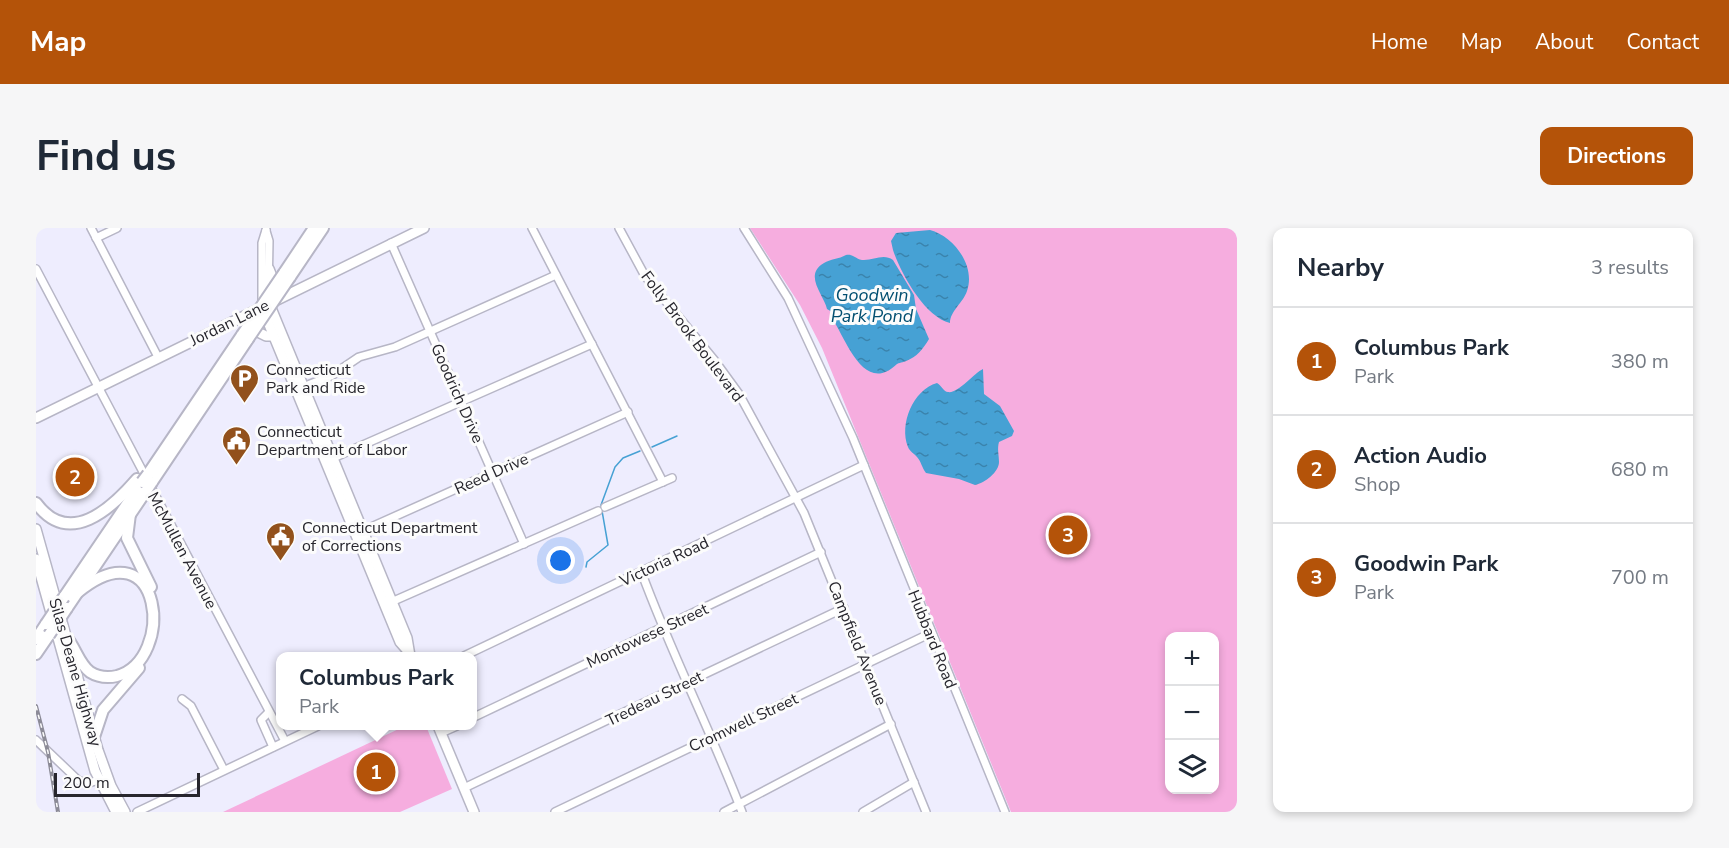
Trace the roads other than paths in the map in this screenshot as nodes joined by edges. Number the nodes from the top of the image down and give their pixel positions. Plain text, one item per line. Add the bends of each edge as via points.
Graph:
1 (91, 228) edge
2 (117, 228) edge
3 (314, 228) edge
4 (323, 228) edge
5 (424, 228) edge
6 (532, 228) edge
7 (620, 228) edge
8 (744, 228) edge
9 (266, 229) edge
10 (96, 238) junction
11 (392, 243) junction
12 (266, 251) junction
13 (36, 269) edge
14 (269, 269) junction
15 (287, 275) junction
16 (556, 275) junction
17 (299, 289) junction
18 (266, 305) junction
19 (230, 322) junction
20 (429, 330) junction
21 (273, 336) junction
22 (245, 337) junction
23 (592, 344) junction
24 (158, 357) junction
25 (98, 387) junction
26 (299, 388) junction
27 (462, 401) junction
28 (628, 412) junction
29 (36, 418) edge
30 (329, 460) junction
31 (864, 465) junction
32 (492, 472) junction
33 (782, 477) joint
34 (672, 478) dead end
35 (145, 479) junction
36 (663, 482) junction
37 (795, 499) junction
38 (36, 503) edge
39 (130, 514) junction
40 (36, 528) edge
41 (358, 532) junction
42 (524, 544) junction
43 (821, 552) junction
44 (36, 559) edge
45 (641, 571) junction
46 (78, 591) junction
47 (65, 603) junction
48 (388, 603) junction
49 (844, 608) junction
50 (662, 627) junction
51 (47, 630) junction
52 (931, 633) junction
53 (67, 638) junction
54 (36, 639) edge
55 (408, 652) edge
56 (474, 652) edge
57 (36, 654) edge
58 (866, 664) junction
59 (688, 681) junction
60 (182, 699) dead end
61 (268, 713) junction
62 (477, 716) edge
63 (276, 722) edge
64 (891, 724) junction
65 (280, 730) edge
66 (309, 730) edge
67 (440, 730) edge
68 (711, 737) junction
69 (36, 740) edge
70 (285, 741) junction
71 (93, 743) junction
72 (273, 747) junction
73 (224, 770) junction
74 (103, 779) junction
75 (914, 782) junction
76 (464, 788) junction
77 (741, 808) edge
78 (116, 812) edge
79 (125, 812) edge
80 (137, 812) edge
81 (474, 812) edge
82 (555, 812) edge
83 (724, 812) edge
84 (863, 812) edge
85 (926, 812) edge
86 (1005, 812) edge

1 - 10 street
2 - 10 street
3 - 15 highway
4 - 15 highway
5 - 11 main road, Jordan Lane
6 - 16 street
7 - 33 street, Folly Brook Boulevard via 645,276 739,394
8 - 31 street, Hubbard Road via 788,298
9 - 12 street
10 - 24 street
11 - 17 main road, Jordan Lane
11 - 20 street, Goodrich Drive
12 - 14 street
12 - 18 street
13 - 25 street, McMullen Avenue
14 - 17 main road via 279,284
14 - 18 street
15 - 22 highway, bridge
16 - 20 street
16 - 23 street
17 - 18 main road, Jordan Lane
18 - 19 main road, Jordan Lane
18 - 21 main road
18 - 26 main road
19 - 21 main road
19 - 24 main road, Jordan Lane
20 - 26 street via 395,347 358,357 331,376
20 - 27 street, Goodrich Drive
21 - 26 main road
22 - 35 highway
22 - 35 highway
23 - 27 street
23 - 28 street
24 - 25 main road, Jordan Lane
25 - 29 main road, Jordan Lane
25 - 61 street, McMullen Avenue
26 - 30 main road
27 - 30 street
27 - 32 street, Goodrich Drive
28 - 32 street, Reed Drive
28 - 36 street
30 - 41 main road
31 - 37 street, Victoria Road
31 - 52 street, Hubbard Road
32 - 41 street, Reed Drive
32 - 42 street, Goodrich Drive
33 - 37 street, Campfield Avenue
34 - 36 street
35 - 38 highway via 82,522 54,520
35 - 39 highway
35 - 47 highway
36 - 42 street
37 - 43 street, Campfield Avenue
37 - 45 street, Victoria Road
39 - 46 highway
39 - 71 highway via 127,538 155,597 157,631 146,660 101,713
40 - 53 main road, Silas Deane Highway
41 - 48 main road
42 - 48 street
43 - 49 street, Campfield Avenue
43 - 50 street, Montowese Street
44 - 71 main road, Silas Deane Highway
45 - 50 street
45 - 56 street, Victoria Road
46 - 47 highway
46 - 53 highway via 108,572 132,574 149,595 152,633 135,664 123,674 110,677 88,670
47 - 51 highway, bridge
48 - 55 main road via 400,642
49 - 58 street, Campfield Avenue
49 - 59 street, Tredeau Street
50 - 59 street
50 - 62 street, Montowese Street
51 - 54 highway
51 - 57 highway
52 - 58 street, Cromwell Street
52 - 86 street, Hubbard Road
53 - 71 main road, Silas Deane Highway
58 - 64 street, Campfield Avenue
58 - 68 street, Cromwell Street
59 - 68 street
59 - 76 street, Tredeau Street
60 - 73 street via 191,705
61 - 63 street, McMullen Avenue
61 - 72 street, McMullen Avenue via 261,720
64 - 75 street, Campfield Avenue
64 - 77 street
65 - 70 street, McMullen Avenue
66 - 70 street
67 - 76 main road
68 - 77 street
68 - 82 street, Cromwell Street
69 - 74 street via 78,780 86,783
70 - 72 street
71 - 74 main road, Silas Deane Highway
72 - 73 street
73 - 80 street
74 - 78 main road, Silas Deane Highway
74 - 79 main road, Silas Deane Highway
75 - 84 street
75 - 85 street, Campfield Avenue
76 - 81 main road
77 - 83 street

